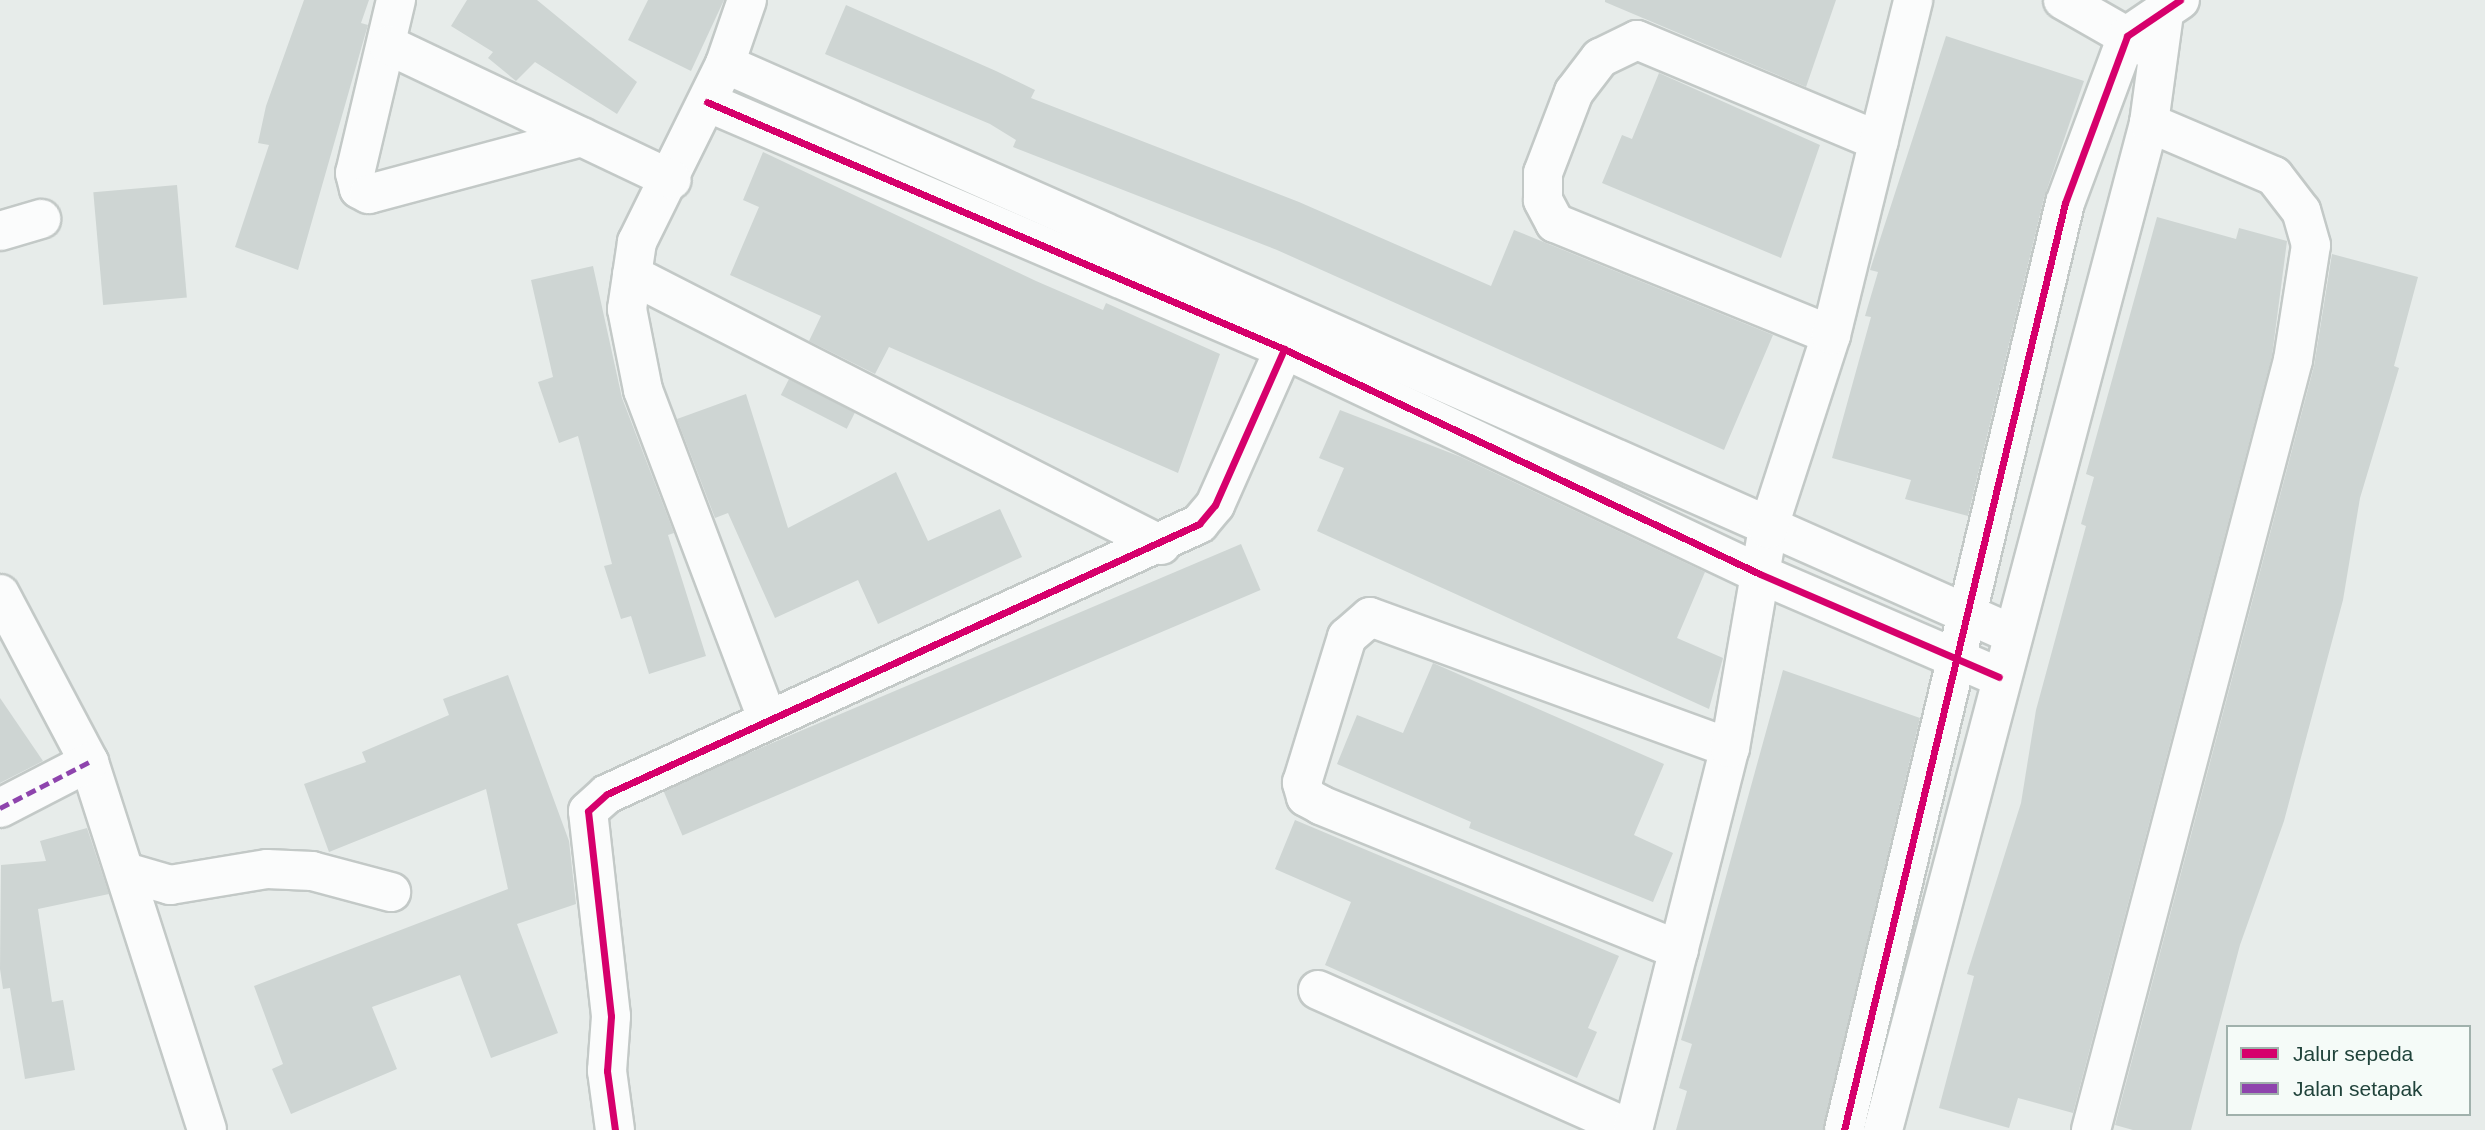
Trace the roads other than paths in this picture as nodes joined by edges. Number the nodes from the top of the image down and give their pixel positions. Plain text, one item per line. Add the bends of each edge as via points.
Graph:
1 (396, 0) edge
2 (747, 0) edge
3 (1913, 0) edge
4 (2063, 0) edge
5 (2172, 6) edge
6 (2127, 36) junction
7 (388, 45) junction
8 (2163, 58) junction
9 (725, 64) junction
10 (707, 102) junction
11 (2150, 122) junction
12 (582, 137) junction
13 (1879, 141) junction
14 (672, 180) junction
15 (41, 219) dead end
16 (0, 231) edge
17 (632, 275) junction
18 (1831, 335) junction
19 (1284, 349) junction
20 (1768, 529) junction
21 (1161, 545) junction
22 (1760, 574) junction
23 (0, 594) edge
24 (1966, 618) junction
25 (2010, 633) junction
26 (1957, 657) junction
27 (1999, 677) junction
28 (768, 719) junction
29 (1730, 748) junction
30 (89, 762) junction
31 (0, 808) edge
32 (129, 873) junction
33 (391, 892) dead end
34 (1679, 950) junction
35 (1318, 990) dead end
36 (207, 1130) edge
37 (615, 1130) edge
38 (1633, 1130) edge
39 (1844, 1130) edge
40 (1882, 1130) edge
41 (2091, 1130) edge

1 - 7 street
2 - 9 street
3 - 13 street
4 - 6 street
5 - 6 street
5 - 8 street
6 - 8 street
6 - 24 street via 2065,203
7 - 12 street
7 - 12 street via 355,173 359,189 369,194
8 - 11 street
9 - 10 street
9 - 20 street
10 - 14 street
10 - 19 street
11 - 25 street
11 - 41 street via 2274,176 2301,211 2311,245 2293,360
12 - 14 street
13 - 18 street
13 - 18 street via 1637,40 1600,58 1574,92 1543,173 1543,200 1555,223
14 - 17 street via 637,242
15 - 16 street
17 - 21 street
17 - 28 street via 626,309 643,390
18 - 20 street
19 - 21 street via 1215,505 1199,524
19 - 22 street
20 - 22 street
20 - 24 street
21 - 28 street
22 - 26 street
22 - 29 street
23 - 30 street
24 - 25 street
24 - 26 street
25 - 27 street
26 - 27 street
26 - 39 street
27 - 40 street
28 - 37 street via 607,794 588,811 611,1016 607,1071
29 - 34 street
29 - 34 street via 1370,617 1347,637 1301,783 1306,797 1321,805
30 - 31 street
30 - 32 street
32 - 33 street via 170,885 267,869 312,871
32 - 36 street
34 - 38 street
35 - 38 street

